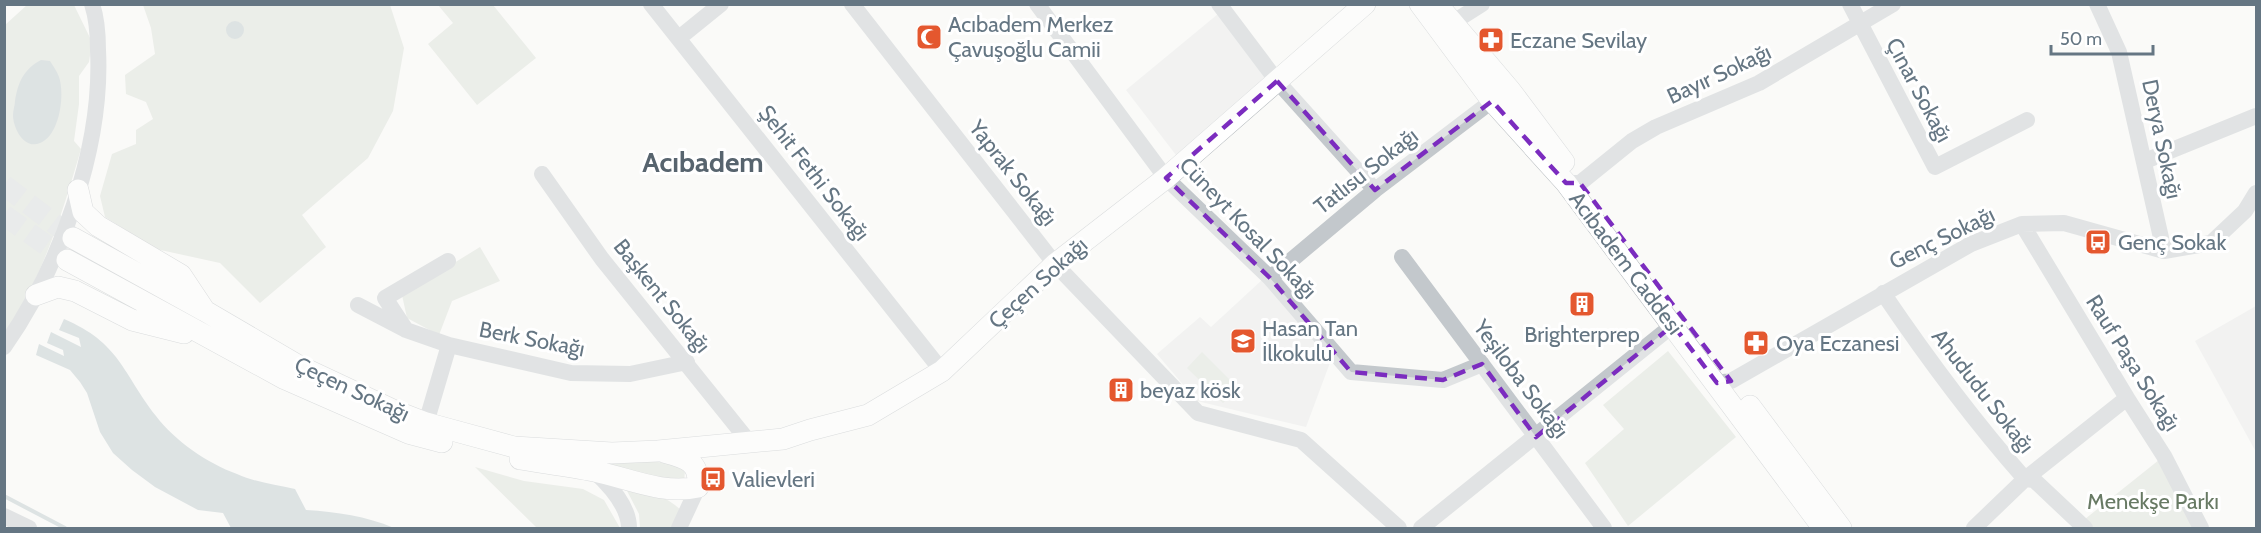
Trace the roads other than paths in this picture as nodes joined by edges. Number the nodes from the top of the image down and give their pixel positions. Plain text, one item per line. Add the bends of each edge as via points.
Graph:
1 (92, 4) edge
2 (651, 4) edge
3 (721, 4) edge
4 (852, 4) edge
5 (1037, 4) edge
6 (1219, 4) edge
7 (1365, 4) edge
8 (1420, 4) edge
9 (1437, 4) edge
10 (1482, 4) edge
11 (1850, 4) edge
12 (1893, 4) edge
13 (2097, 4) edge
14 (1452, 22) junction
15 (1860, 24) junction
16 (678, 39) junction
17 (1277, 81) junction
18 (1492, 101) junction
19 (2256, 116) edge
20 (2026, 120) dead end
21 (2145, 161) junction
22 (542, 174) dead end
23 (1166, 178) junction
24 (1573, 183) junction
25 (78, 190) junction
26 (1376, 190) junction
27 (2256, 193) edge
28 (2022, 224) junction
29 (73, 238) tunnel mouth
30 (2164, 251) junction
31 (1402, 257) dead end
32 (67, 260) tunnel mouth
33 (448, 261) dead end
34 (1055, 264) junction
35 (1270, 278) junction
36 (1883, 293) junction
37 (36, 295) junction
38 (358, 305) dead end
39 (205, 311) junction
40 (1673, 325) junction
41 (406, 330) junction
42 (217, 342) junction
43 (449, 345) junction
44 (4, 347) edge
45 (687, 362) junction
46 (1482, 364) junction
47 (942, 371) junction
48 (1724, 382) junction
49 (2127, 398) junction
50 (426, 423) junction
51 (1536, 437) junction
52 (750, 443) junction
53 (717, 444) junction
54 (658, 451) junction
55 (594, 471) junction
56 (2025, 479) junction
57 (698, 487) junction
58 (4, 516) edge
59 (29, 528) edge
60 (629, 528) edge
61 (679, 528) edge
62 (1399, 528) edge
63 (1421, 528) edge
64 (1604, 528) edge
65 (1823, 528) edge
66 (1841, 528) edge
67 (1974, 528) edge
68 (2085, 528) edge
69 (2201, 528) edge

1 - 25 street via 99,87
2 - 16 street, Şehit Fethi Sokağı
3 - 16 street
4 - 34 street, Yaprak Sokağı
5 - 23 street, Cüneyt Kosal Sokağı
6 - 17 street
7 - 17 main road, Çeçen Sokağı
8 - 18 main road, Acıbadem Caddesi
9 - 14 main road, Acıbadem Caddesi
10 - 14 street
11 - 15 street, Çınar Sokağı
12 - 15 street, Bayır Sokağı
13 - 21 street, Derya Sokağı via 2119,52
14 - 24 main road, Acıbadem Caddesi via 1510,90
15 - 20 street, Çınar Sokağı via 1935,167
15 - 24 street, Bayır Sokağı via 1760,83 1632,141
16 - 47 street, Şehit Fethi Sokağı
17 - 23 main road, Çeçen Sokağı
17 - 26 street
18 - 24 main road, Acıbadem Caddesi
18 - 26 street, Tatlısu Sokağı
19 - 21 street
21 - 30 street, Derya Sokağı
22 - 45 street, Başkent Sokağı via 602,259
23 - 34 main road, Çeçen Sokağı
23 - 35 street, Cüneyt Kosal Sokağı
24 - 40 main road, Acıbadem Caddesi
24 - 48 main road, Acıbadem Caddesi
25 - 37 street via 63,236
25 - 39 main road via 83,212 98,226 181,275
26 - 35 street, Tatlısu Sokağı
27 - 30 street, Genç Sokağı via 2245,212 2211,243
28 - 30 street, Genç Sokağı via 2064,223
28 - 36 street, Genç Sokağı via 1971,244
28 - 49 street, Rauf Paşa Sokağı
29 - 39 main road, Çeçen Sokağı
31 - 46 street, Yeşiloba Sokağı
32 - 42 main road, Çeçen Sokağı
33 - 41 street via 385,298
34 - 47 main road, Çeçen Sokağı
34 - 62 street, Yaprak Sokağı via 1198,413 1301,440
35 - 46 street, Cüneyt Kosal Sokağı via 1351,372 1443,380
36 - 48 street, Genç Sokağı
36 - 56 street, Ahududu Sokağı via 1984,433
37 - 42 main road via 58,286 132,320
37 - 44 street
38 - 41 street
39 - 50 main road, Çeçen Sokağı via 299,366
40 - 48 main road, Acıbadem Caddesi
40 - 51 street
41 - 43 street
42 - 55 main road, Çeçen Sokağı via 285,379 408,434 508,457
43 - 45 street, Berk Sokağı via 572,373 630,374
43 - 50 street, Berk Sokağı
45 - 52 street, Başkent Sokağı
46 - 51 street, Yeşiloba Sokağı
47 - 52 main road, Çeçen Sokağı via 868,415 783,440
48 - 65 main road, Acıbadem Caddesi
48 - 66 main road, Acıbadem Caddesi via 1778,440
49 - 56 street
49 - 69 street, Rauf Paşa Sokağı via 2164,456
50 - 54 main road, Çeçen Sokağı via 514,447 612,453
51 - 63 street
51 - 64 street, Yeşiloba Sokağı
52 - 53 main road, Çeçen Sokağı
53 - 54 main road, Çeçen Sokağı
53 - 57 main road
54 - 57 main road, Çeçen Sokağı via 693,463 699,474
55 - 57 main road, Çeçen Sokağı via 666,489 684,491
55 - 60 street via 623,507
56 - 67 street
56 - 68 street, Ahududu Sokağı via 2034,480
57 - 61 street
58 - 59 street

